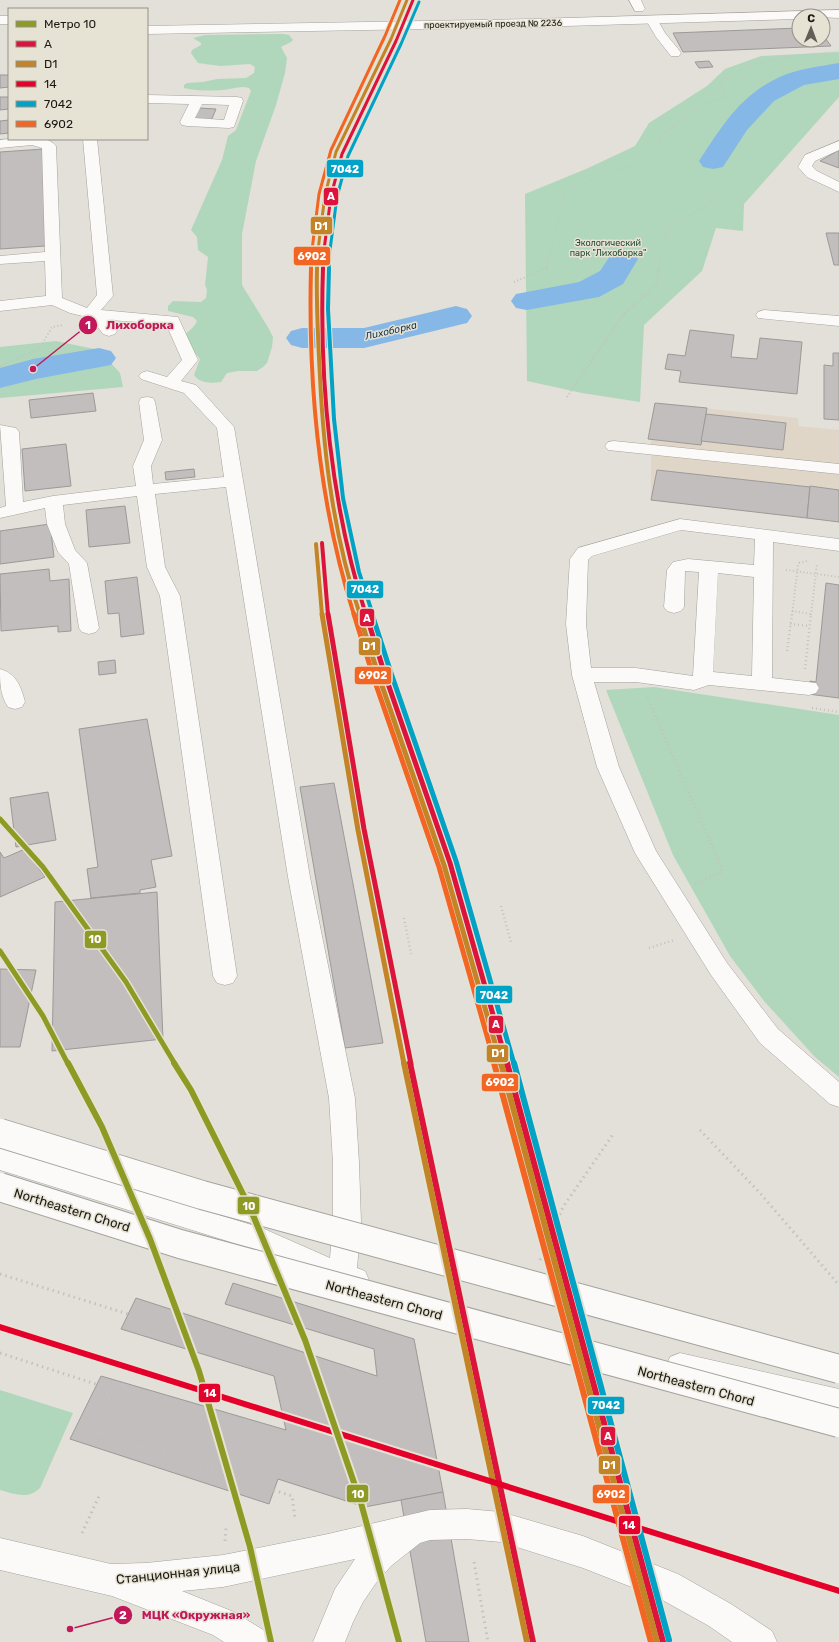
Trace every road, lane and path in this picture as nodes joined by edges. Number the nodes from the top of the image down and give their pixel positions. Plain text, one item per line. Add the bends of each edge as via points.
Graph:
1 (839, 3) edge
2 (637, 5) edge
3 (839, 14) edge
4 (206, 17) dead end
5 (652, 20) junction
6 (148, 30) edge
7 (839, 51) edge
8 (674, 53) dead end
9 (148, 99) edge
10 (197, 100) dead end
11 (90, 140) edge
12 (0, 144) edge
13 (839, 145) edge
14 (724, 181) dead end
15 (839, 188) edge
16 (52, 256) junction
17 (0, 260) edge
18 (514, 282) dead end
19 (54, 300) junction
20 (0, 306) edge
21 (97, 315) junction
22 (764, 315) dead end
23 (839, 321) edge
24 (109, 331) dead end
25 (0, 366) edge
26 (147, 376) dead end
27 (171, 383) junction
28 (567, 397) dead end
29 (147, 402) dead end
30 (0, 430) edge
31 (614, 446) dead end
32 (839, 469) edge
33 (233, 481) junction
34 (145, 490) junction
35 (53, 501) junction
36 (7, 511) edge
37 (764, 535) junction
38 (839, 545) edge
39 (817, 563) junction
40 (824, 564) dead end
41 (709, 567) junction
42 (763, 569) junction
43 (797, 571) junction
44 (816, 574) junction
45 (839, 577) edge
46 (674, 607) dead end
47 (792, 611) junction
48 (811, 614) junction
49 (790, 624) junction
50 (810, 626) junction
51 (89, 628) dead end
52 (582, 675) junction
53 (0, 676) edge
54 (703, 678) junction
55 (762, 683) junction
56 (783, 685) junction
57 (806, 687) junction
58 (647, 696) dead end
59 (15, 702) dead end
60 (839, 712) edge
61 (692, 885) dead end
62 (501, 906) dead end
63 (404, 918) dead end
64 (511, 942) dead end
65 (412, 954) dead end
66 (225, 976) dead end
67 (839, 1097) edge
68 (700, 1130) dead end
69 (614, 1133) dead end
70 (0, 1134) edge
71 (0, 1159) edge
72 (0, 1187) edge
73 (539, 1263) dead end
74 (0, 1274) edge
75 (342, 1276) junction
76 (839, 1285) edge
77 (128, 1314) dead end
78 (0, 1353) edge
79 (839, 1369) edge
80 (128, 1392) dead end
81 (110, 1399) junction
82 (839, 1403) edge
83 (839, 1423) edge
84 (100, 1494) dead end
85 (295, 1518) dead end
86 (412, 1530) junction
87 (82, 1533) dead end
88 (0, 1554) edge
89 (474, 1562) dead end
90 (111, 1580) junction
91 (254, 1642) edge
92 (329, 1642) edge
93 (488, 1642) edge
94 (761, 1642) edge

1 - 2 main road, проектируемый проезд № 2236
2 - 4 main road, проектируемый проезд № 2236 via 520,13
3 - 5 main road, проектируемый проезд № 2236
5 - 6 main road, проектируемый проезд № 2236
5 - 8 main road
7 - 18 path via 750,65 721,81 724,97 695,108 663,134 653,155 565,190 546,268
9 - 10 main road
11 - 21 main road via 105,296 93,310
12 - 16 main road via 38,142 49,146
13 - 15 main road via 810,158 805,167 812,174
14 - 28 path via 708,206 684,218 666,233 657,284 623,315
16 - 17 main road
16 - 19 main road
19 - 20 main road
19 - 21 main road via 75,310
21 - 24 main road
21 - 25 path via 86,321 52,327 40,348
21 - 27 main road via 172,320 190,360
22 - 23 main road
26 - 27 main road
27 - 33 main road via 190,389 224,427
29 - 34 main road via 153,440 142,466
30 - 36 main road via 10,432
31 - 32 main road
33 - 34 main road
33 - 75 main road via 299,877 342,1098 348,1222
34 - 35 main road
34 - 66 main road via 156,567 170,596
35 - 36 main road
35 - 51 main road via 56,524 67,552 78,562
37 - 38 main road
37 - 42 main road
37 - 52 main road via 680,524 585,552 579,559 576,624
39 - 40 path
39 - 43 path via 799,563
39 - 44 path
41 - 42 main road
41 - 46 main road via 688,565 676,570
41 - 54 main road
42 - 43 path
42 - 55 main road
43 - 44 path
43 - 47 path
44 - 45 path
44 - 48 path
47 - 48 path
47 - 49 path
48 - 50 path
49 - 50 path
49 - 56 path
50 - 57 path
52 - 54 main road via 636,675 694,683 701,682
52 - 67 main road via 608,767 646,852 672,896 719,969 769,1036
53 - 59 main road via 10,685
54 - 55 main road
55 - 56 main road
56 - 57 main road
57 - 60 path via 802,700 806,706
58 - 61 path via 723,871
62 - 64 path
63 - 65 path
68 - 76 path via 760,1193
69 - 73 path via 563,1207
70 - 79 main road, bridge via 202,1195
71 - 75 main road via 262,1240
72 - 83 main road, Northeastern Chord, bridge via 180,1244 776,1408
74 - 77 path
75 - 82 main road via 491,1323
78 - 81 path via 105,1387
80 - 81 path
81 - 85 path via 94,1432 292,1496
84 - 87 path
86 - 90 main road, Станционная улица via 223,1571
86 - 92 main road via 372,1563 352,1590 337,1618
86 - 94 main road, Станционная улица via 430,1525 467,1524 501,1527 583,1552 667,1584
88 - 90 main road, Станционная улица
89 - 93 path
90 - 91 main road via 218,1621

